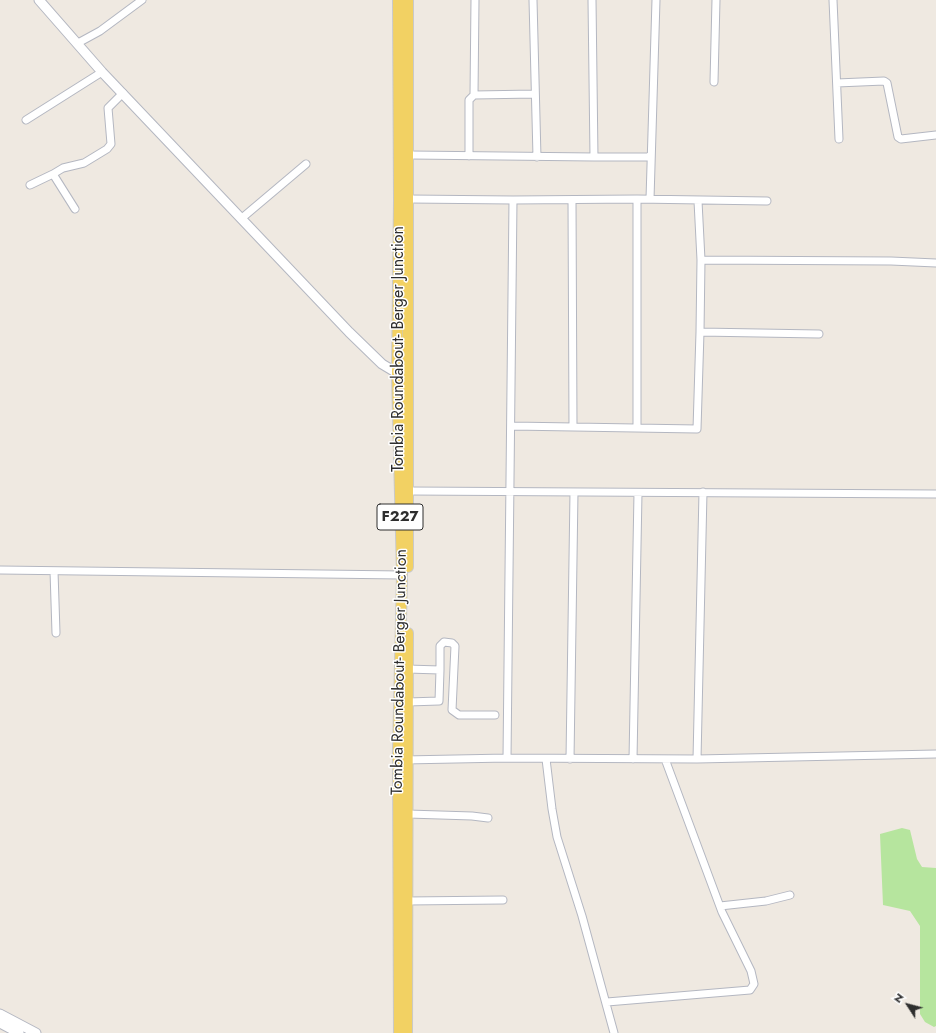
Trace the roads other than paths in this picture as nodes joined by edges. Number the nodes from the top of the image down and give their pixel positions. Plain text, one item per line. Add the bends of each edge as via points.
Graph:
1 (39, 0) edge
2 (142, 0) edge
3 (398, 0) edge
4 (408, 0) edge
5 (475, 0) edge
6 (533, 0) edge
7 (592, 0) edge
8 (656, 0) edge
9 (716, 0) edge
10 (833, 0) edge
11 (78, 43) junction
12 (102, 72) junction
13 (714, 82) dead end
14 (837, 83) junction
15 (123, 93) junction
16 (536, 94) junction
17 (474, 95) junction
18 (26, 120) dead end
19 (936, 135) edge
20 (839, 139) dead end
21 (410, 155) junction
22 (651, 155) junction
23 (469, 156) junction
24 (538, 157) junction
25 (594, 157) junction
26 (306, 164) dead end
27 (52, 174) junction
28 (30, 185) dead end
29 (409, 199) junction
30 (637, 199) junction
31 (650, 199) junction
32 (513, 200) junction
33 (572, 200) junction
34 (698, 201) junction
35 (766, 201) dead end
36 (76, 209) dead end
37 (242, 218) junction
38 (701, 260) junction
39 (936, 263) edge
40 (700, 332) junction
41 (819, 334) dead end
42 (397, 373) junction
43 (408, 374) junction
44 (512, 426) junction
45 (636, 427) junction
46 (573, 428) junction
47 (409, 491) junction
48 (574, 492) junction
49 (703, 492) junction
50 (510, 493) junction
51 (638, 493) junction
52 (936, 494) edge
53 (0, 570) edge
54 (54, 571) junction
55 (402, 575) junction
56 (56, 633) dead end
57 (407, 669) junction
58 (440, 670) junction
59 (439, 701) junction
60 (408, 702) junction
61 (452, 710) junction
62 (495, 715) dead end
63 (936, 754) edge
64 (508, 758) junction
65 (633, 758) junction
66 (570, 759) junction
67 (665, 759) junction
68 (697, 759) junction
69 (403, 760) junction
70 (546, 760) junction
71 (408, 814) junction
72 (488, 818) dead end
73 (790, 896) dead end
74 (407, 900) junction
75 (504, 900) dead end
76 (720, 906) junction
77 (607, 1002) junction
78 (399, 1007) junction
79 (0, 1014) edge
80 (0, 1023) edge
81 (19, 1033) edge
82 (36, 1033) edge
83 (395, 1033) edge
84 (399, 1033) edge
85 (407, 1033) edge
86 (614, 1033) edge

1 - 11 street
2 - 11 street via 100,31
3 - 42 main road, Tombia Roundabout- Berger Junction / F227
4 - 21 main road, Tombia Roundabout- Berger Junction / F227
5 - 17 street
6 - 16 street
7 - 25 street
8 - 22 street
9 - 13 street
10 - 14 street
11 - 12 street
12 - 15 street
12 - 18 street
14 - 19 street via 884,81 887,83 898,138
14 - 20 street
15 - 27 street via 108,108 111,144 107,149 84,163 63,168
15 - 37 street
16 - 17 street
16 - 24 street
17 - 23 street via 469,100
21 - 23 street
21 - 29 main road, Tombia Roundabout- Berger Junction / F227
22 - 25 street
22 - 31 street
23 - 24 street
24 - 25 street
26 - 37 street
27 - 28 street
27 - 36 street
29 - 32 street
29 - 43 main road, Tombia Roundabout- Berger Junction / F227
30 - 31 street
30 - 33 street
30 - 45 street
31 - 34 street
32 - 33 street
32 - 44 street
33 - 46 street
34 - 35 street
34 - 38 street
37 - 42 street via 348,332 382,364
38 - 39 street
38 - 40 street
40 - 41 street
40 - 45 street via 697,429
42 - 43 street
42 - 55 main road, Tombia Roundabout- Berger Junction / F227
43 - 47 main road, Tombia Roundabout- Berger Junction / F227
44 - 46 street
44 - 50 street
45 - 46 street
47 - 50 street
47 - 57 main road, Tombia Roundabout- Berger Junction / F227
48 - 50 street
48 - 51 street
48 - 66 street
49 - 51 street
49 - 52 street
49 - 68 street
50 - 64 street
51 - 65 street
53 - 54 street
54 - 55 street
54 - 56 street
55 - 69 main road, Tombia Roundabout- Berger Junction / F227
57 - 58 street
57 - 60 main road, Tombia Roundabout- Berger Junction / F227
58 - 59 street
58 - 61 street via 440,646 444,642 452,643 455,646
59 - 60 street
59 - 61 street
60 - 69 main road, Tombia Roundabout- Berger Junction / F227
61 - 62 street via 459,715
63 - 68 street
64 - 69 street
64 - 70 street
65 - 66 street
65 - 67 street
66 - 70 street
67 - 68 street
67 - 76 street
69 - 71 main road, Tombia Roundabout- Berger Junction / F227
69 - 78 main road, Tombia Roundabout- Berger Junction / F227
70 - 77 street via 558,837
71 - 72 street
71 - 74 main road, Tombia Roundabout- Berger Junction / F227
73 - 76 street
74 - 75 street
74 - 85 main road, Tombia Roundabout- Berger Junction / F227
76 - 77 street via 751,971 754,984 750,990
77 - 86 street
78 - 83 street
78 - 84 main road, Tombia Roundabout- Berger Junction / F227
79 - 82 street
80 - 81 street

